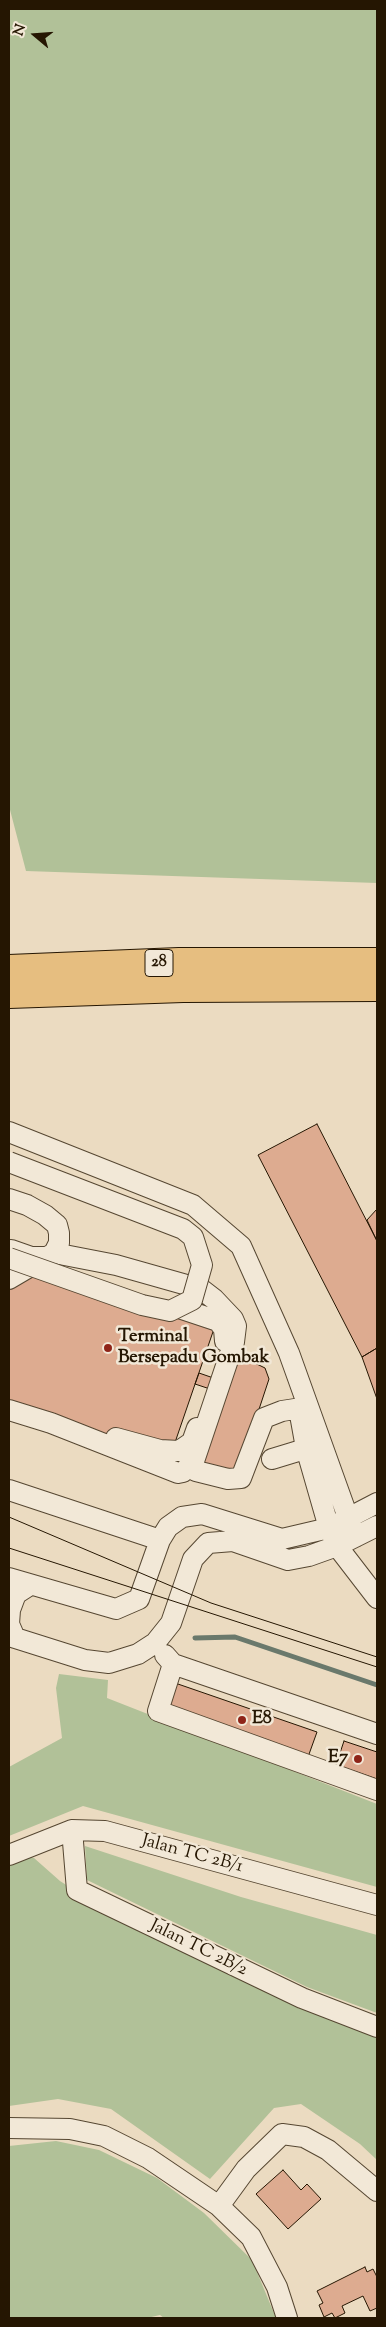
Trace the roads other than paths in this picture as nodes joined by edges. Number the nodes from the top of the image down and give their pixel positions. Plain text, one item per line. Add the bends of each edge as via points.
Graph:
1 (377, 962) edge
2 (9, 969) edge
3 (377, 987) edge
4 (9, 994) edge
5 (9, 1132) edge
6 (9, 1162) edge
7 (9, 1199) edge
8 (9, 1249) edge
9 (51, 1255) junction
10 (9, 1258) edge
11 (9, 1279) edge
12 (179, 1308) junction
13 (304, 1408) junction
14 (9, 1410) edge
15 (51, 1423) junction
16 (314, 1446) junction
17 (272, 1459) dead end
18 (184, 1470) junction
19 (9, 1490) edge
20 (377, 1503) edge
21 (348, 1518) junction
22 (377, 1526) edge
23 (329, 1528) junction
24 (160, 1540) junction
25 (346, 1542) junction
26 (9, 1578) edge
27 (30, 1585) junction
28 (377, 1598) edge
29 (12, 1637) edge
30 (155, 1643) junction
31 (173, 1664) junction
32 (377, 1734) edge
33 (377, 1790) edge
34 (72, 1830) junction
35 (9, 1855) edge
36 (377, 1905) edge
37 (377, 2027) edge
38 (9, 2128) edge
39 (377, 2191) edge
40 (219, 2206) junction
41 (287, 2318) edge

1 - 2 highway, 28 via 179,962
3 - 4 highway, 28
5 - 13 street via 193,1205 241,1246 289,1353
6 - 12 street, bridge via 157,1217 193,1237 202,1265 192,1300
7 - 9 street via 27,1205 57,1224 59,1243
8 - 9 street via 32,1257
9 - 11 street
9 - 18 street via 116,1265 200,1290 233,1319 236,1326 234,1342 194,1461
10 - 12 street, bridge via 142,1305 170,1311
12 - 15 street via 218,1320 225,1336 222,1358 192,1442 186,1448 160,1450
13 - 16 street
13 - 18 street via 265,1416 241,1478 228,1479
14 - 15 street
15 - 18 street
16 - 17 street
16 - 21 street
16 - 23 street
19 - 24 street
20 - 21 street
21 - 23 street
21 - 25 street
22 - 25 street
23 - 24 street via 282,1539 202,1514 182,1517 168,1527
23 - 25 street
24 - 27 street via 139,1599 116,1610
25 - 28 street
25 - 30 street via 288,1560 233,1542 208,1543 193,1559 171,1623
26 - 27 street
27 - 29 street via 16,1594 10,1610
29 - 30 street via 85,1660 109,1662 138,1654
30 - 31 street
31 - 32 street
31 - 33 street via 158,1711
34 - 35 street, Jalan TC 2B/1
34 - 36 street, Jalan TC 2B/1 via 105,1831
34 - 37 street, Jalan TC 2B/2 via 76,1890 302,1998
38 - 40 street via 70,2129 104,2136 148,2158
39 - 40 street via 328,2150 304,2137 282,2134 246,2169
40 - 41 street via 251,2237 277,2287

